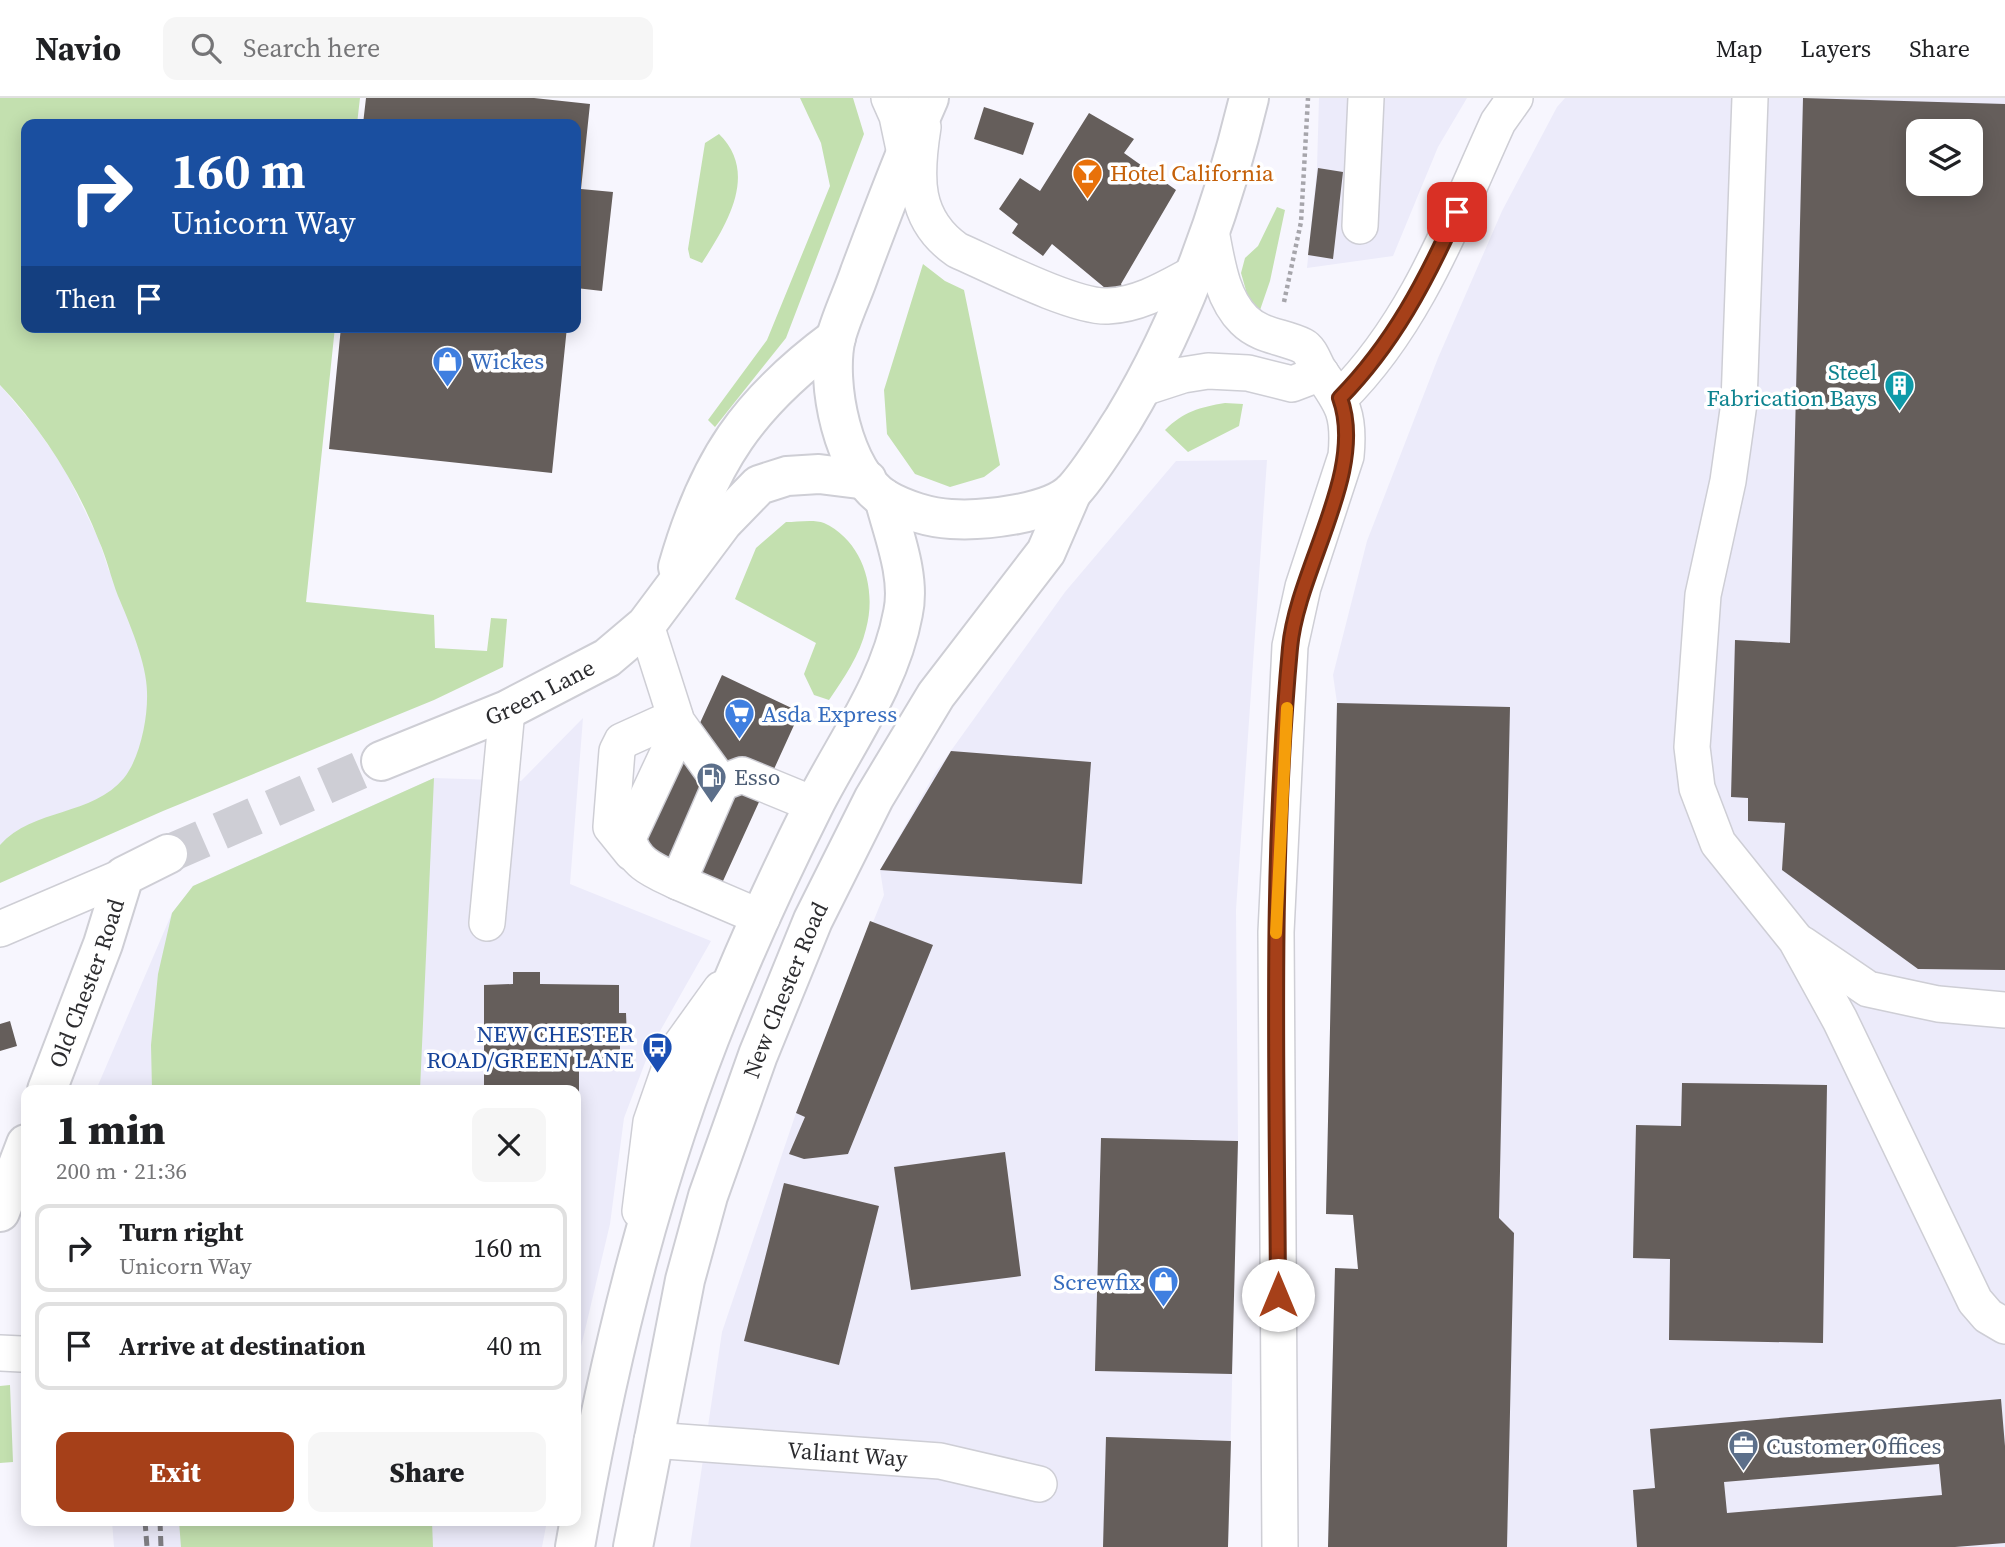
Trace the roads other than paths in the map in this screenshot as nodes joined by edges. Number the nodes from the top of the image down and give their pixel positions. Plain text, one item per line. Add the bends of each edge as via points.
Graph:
1 (889, 98) edge
2 (1249, 98) edge
3 (1366, 98) edge
4 (1515, 98) edge
5 (1750, 98) edge
6 (928, 100) edge
7 (905, 154) junction
8 (1360, 226) dead end
9 (1211, 231) junction
10 (1194, 274) junction
11 (836, 338) junction
12 (1330, 386) junction
13 (1143, 388) junction
14 (875, 489) junction
15 (1072, 492) junction
16 (672, 586) junction
17 (646, 625) junction
18 (507, 710) junction
19 (678, 722) junction
20 (381, 761) tunnel mouth
21 (721, 783) junction
22 (815, 805) junction
23 (632, 853) junction
24 (168, 854) tunnel mouth
25 (124, 876) junction
26 (678, 882) junction
27 (762, 918) junction
28 (487, 923) dead end
29 (0, 929) edge
30 (1796, 940) junction
31 (2005, 1010) edge
32 (49, 1085) edge
33 (21, 1157) edge
34 (0, 1212) edge
35 (2005, 1326) edge
36 (652, 1440) junction
37 (1039, 1485) dead end
38 (581, 1518) edge
39 (579, 1526) edge
40 (575, 1547) edge
41 (633, 1547) edge
42 (1280, 1547) edge

1 - 7 street
2 - 9 main road, New Chester Road
3 - 8 street
4 - 12 street via 1498,122 1405,316 1362,376
5 - 30 street via 1740,403 1703,595 1692,747 1697,788 1718,843
6 - 7 main road, New Chester Road
6 - 10 street via 918,173 921,202 928,223 957,250 1081,303 1108,306 1149,297
7 - 11 main road, New Chester Road
9 - 10 main road, New Chester Road
9 - 12 street via 1230,302 1243,319 1256,330 1305,347
10 - 13 main road, New Chester Road
11 - 14 main road, New Chester Road via 833,382 839,417 849,450
11 - 16 main road, Green Lane via 791,371 733,436 694,511
12 - 13 street via 1208,371
12 - 42 street via 1347,417 1346,456 1303,587 1290,646 1276,932
13 - 15 main road, New Chester Road
14 - 15 main road, Green Lane via 922,514 976,520 1042,508
14 - 16 main road, Green Lane via 819,474 787,476 759,485
14 - 22 main road, New Chester Road via 902,570 904,611 884,678
15 - 36 main road, New Chester Road via 1046,552 936,695 874,798 813,920 708,1196 685,1280
16 - 17 main road, Green Lane
17 - 18 main road, Green Lane via 607,658
17 - 19 street
18 - 20 main road, Green Lane
18 - 28 street
19 - 21 street
19 - 23 street via 628,838
19 - 23 street via 622,741 617,751 611,827
21 - 22 street via 741,775
21 - 26 street
22 - 27 main road, New Chester Road
23 - 26 street via 644,865
24 - 25 main road
25 - 29 street
25 - 32 main road, Old Chester Road
26 - 27 street
27 - 38 main road, New Chester Road via 664,1167 630,1284
30 - 31 street via 1868,989 1938,1004
30 - 35 street via 1840,1020 1975,1301
33 - 34 main road
36 - 37 street, Valiant Way via 940,1461
36 - 41 main road, New Chester Road
39 - 40 main road, New Chester Road

